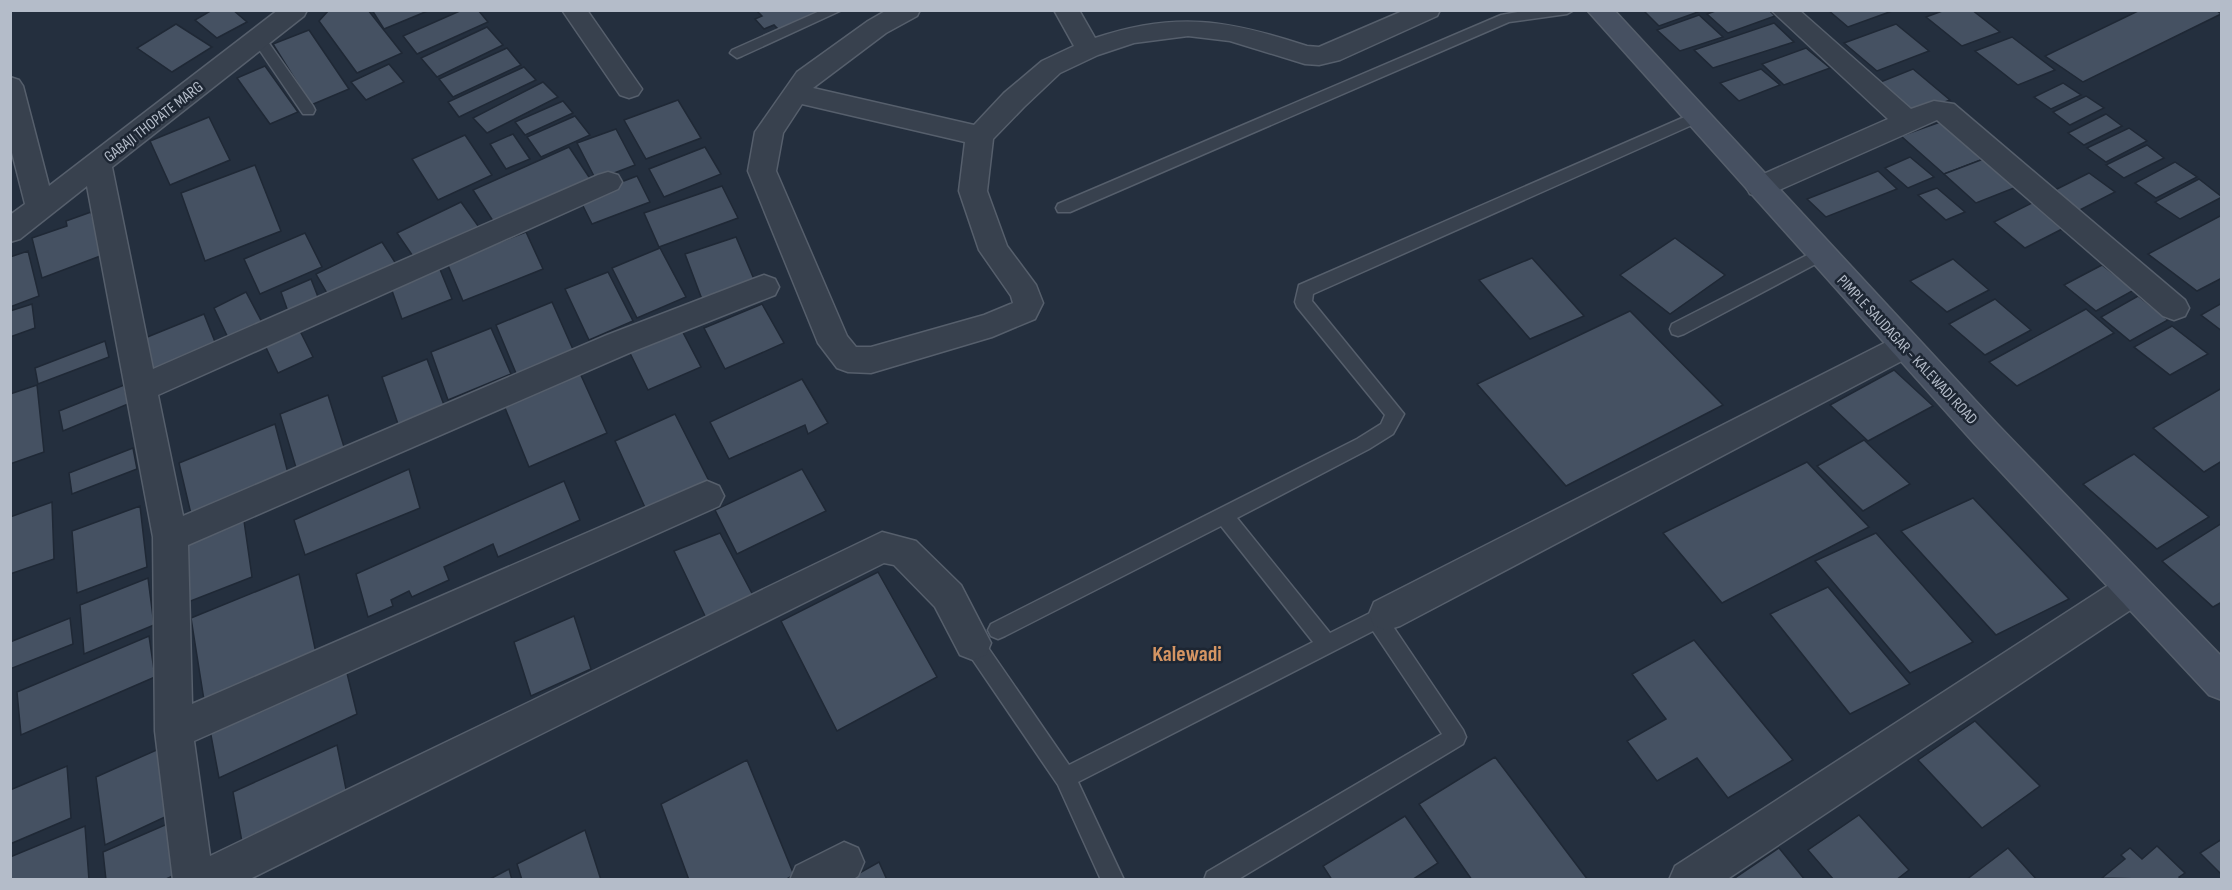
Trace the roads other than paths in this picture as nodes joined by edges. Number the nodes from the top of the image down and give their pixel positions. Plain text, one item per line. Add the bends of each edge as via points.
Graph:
1 (295, 10) edge
2 (574, 10) edge
3 (836, 10) edge
4 (908, 10) edge
5 (1066, 10) edge
6 (1428, 10) edge
7 (1567, 10) edge
8 (1599, 10) edge
9 (1783, 10) edge
10 (259, 39) junction
11 (1089, 49) junction
12 (737, 53) dead end
13 (10, 86) edge
14 (629, 89) dead end
15 (795, 93) junction
16 (308, 110) dead end
17 (1696, 117) junction
18 (1908, 122) junction
19 (980, 136) junction
20 (97, 164) junction
21 (608, 182) dead end
22 (1760, 187) junction
23 (40, 208) junction
24 (1064, 208) dead end
25 (10, 231) edge
26 (1821, 254) junction
27 (764, 287) dead end
28 (2174, 308) dead end
29 (1678, 329) dead end
30 (1904, 345) junction
31 (141, 388) junction
32 (707, 496) dead end
33 (1224, 516) junction
34 (170, 537) junction
35 (2131, 590) junction
36 (1381, 617) junction
37 (986, 637) junction
38 (1327, 644) junction
39 (2222, 683) edge
40 (174, 731) junction
41 (1065, 778) junction
42 (193, 879) edge
43 (204, 879) edge
44 (1113, 879) edge
45 (1215, 879) edge
46 (1689, 879) edge

1 - 10 street, GABAJI THOPATE MARG
2 - 14 street
3 - 12 lane
4 - 15 street via 877,27 806,78
5 - 11 street
6 - 11 street via 1319,56 1230,33 1188,28 1131,35
7 - 24 lane via 1506,18
8 - 17 main road, PIMPLE SAUDAGAR - KALEWADI ROAD
9 - 18 street
10 - 16 lane
10 - 20 street, GABAJI THOPATE MARG
11 - 19 street via 1051,67
13 - 23 street
15 - 19 street
15 - 19 street via 769,132 762,171 834,343 848,359 871,360 992,325 1024,311 1028,303 1025,293 994,250 973,191
17 - 22 main road, PIMPLE SAUDAGAR - KALEWADI ROAD
17 - 33 lane via 1305,290 1303,302 1395,414 1387,429 1364,444
18 - 22 street
18 - 28 street via 1934,110 1952,116
20 - 23 street, GABAJI THOPATE MARG
20 - 31 street
21 - 31 street
22 - 26 main road, PIMPLE SAUDAGAR - KALEWADI ROAD
23 - 25 street, GABAJI THOPATE MARG
26 - 29 lane
26 - 30 main road, PIMPLE SAUDAGAR - KALEWADI ROAD
27 - 34 street via 618,344
30 - 35 main road, PIMPLE SAUDAGAR - KALEWADI ROAD
30 - 36 street
31 - 34 street
32 - 40 street
33 - 37 lane
33 - 38 lane
34 - 40 street
35 - 39 main road, PIMPLE SAUDAGAR - KALEWADI ROAD
35 - 46 street
36 - 38 lane
36 - 45 lane via 1456,737
37 - 41 lane
37 - 43 street via 904,552 882,547
38 - 41 lane
40 - 42 street
41 - 44 lane

